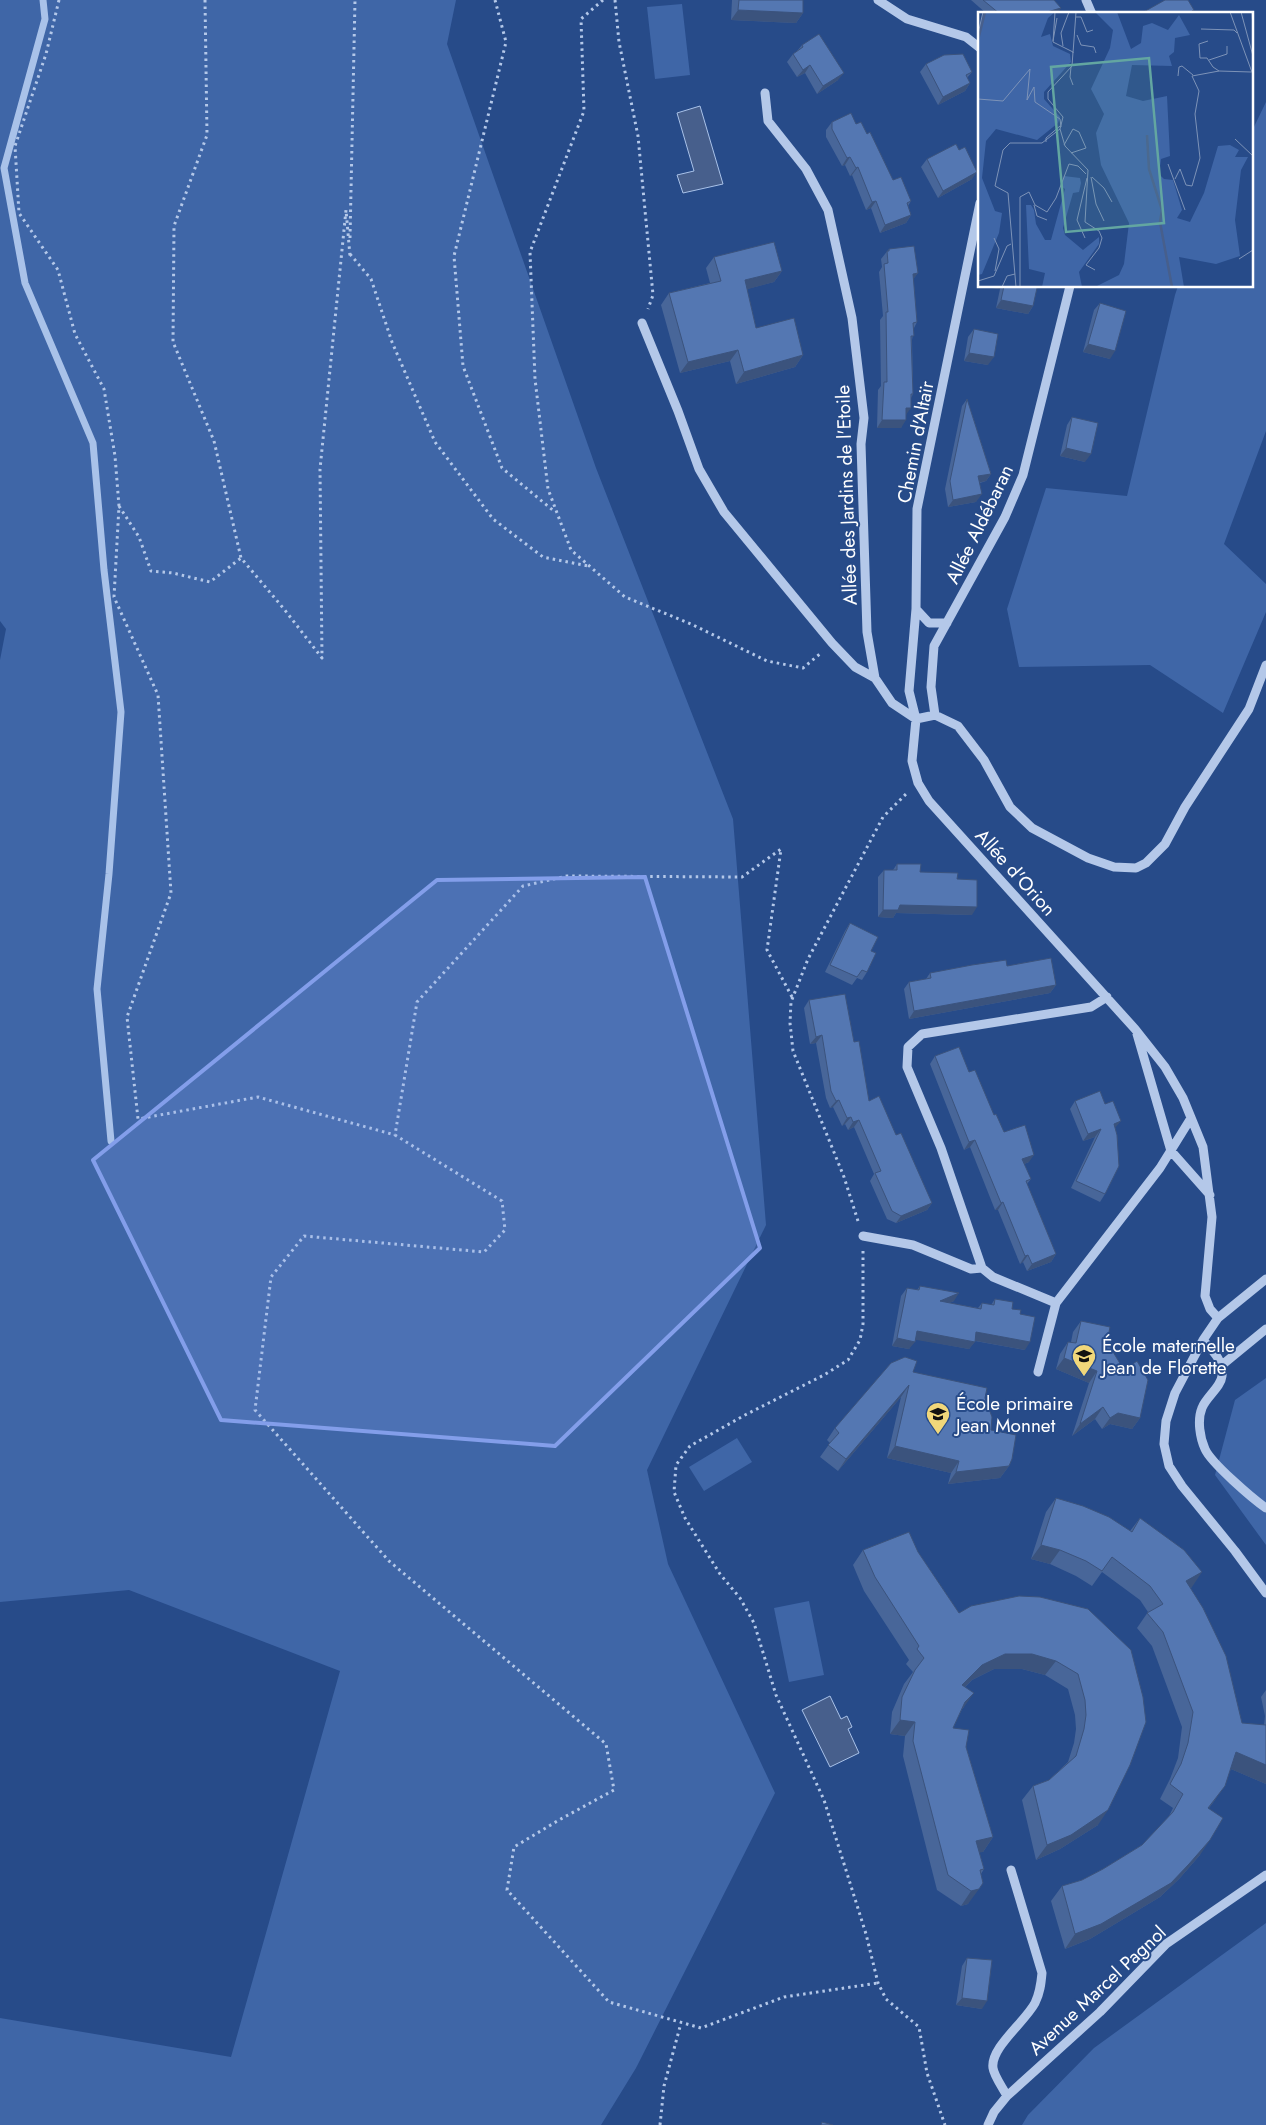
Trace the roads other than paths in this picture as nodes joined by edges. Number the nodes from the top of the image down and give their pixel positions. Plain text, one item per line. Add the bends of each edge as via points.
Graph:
1 (878, 0) edge
2 (1086, 0) edge
3 (1091, 12) edge
4 (978, 47) edge
5 (765, 93) dead end
6 (978, 214) edge
7 (1070, 288) edge
8 (642, 323) road end
9 (916, 609) junction
10 (947, 623) junction
11 (1266, 665) edge
12 (875, 678) junction
13 (935, 715) junction
14 (916, 719) junction
15 (1107, 997) junction
16 (1136, 1029) junction
17 (1191, 1118) junction
18 (1171, 1151) junction
19 (1210, 1195) junction
20 (863, 1236) road end
21 (982, 1268) junction
22 (1266, 1279) edge
23 (1056, 1304) junction
24 (1218, 1318) junction
25 (1266, 1329) edge
26 (1203, 1340) junction
27 (1222, 1365) junction
28 (1038, 1372) dead end
29 (1266, 1508) edge
30 (1266, 1593) edge
31 (1011, 1870) dead end
32 (1266, 1875) edge
33 (1007, 2096) junction
34 (988, 2125) edge

1 - 4 street via 908,19 966,38
2 - 3 street
5 - 12 street, Allée des Jardins de l'Etoile via 768,121 806,169 828,210 852,318 864,418 861,463 867,623
6 - 9 street, Chemin d'Altaïr via 917,509
7 - 10 street, Allée Aldébaran via 1023,475 1005,517
8 - 12 street via 699,468 724,512 832,643 855,667
9 - 10 street via 929,623
9 - 14 street, Chemin d'Altaïr via 909,691
10 - 13 street, Allée Aldébaran via 934,646 931,687
11 - 13 street via 1249,709 1185,807 1165,844 1146,863 1136,868 1114,868 1088,858 1032,828 1010,807 984,760 958,726
12 - 14 street via 892,703
13 - 14 street
14 - 15 street, Allée d'Orion via 912,761 918,783 929,801
15 - 16 street, Allée d'Orion
15 - 21 street via 1091,1007 922,1034 908,1047 907,1067 941,1148
16 - 17 street, Allée d'Orion via 1165,1067
16 - 18 street, Allée d'Orion
17 - 18 street
17 - 19 street, Allée d'Orion via 1203,1147
18 - 19 street, Allée d'Orion
18 - 23 street
19 - 24 street, Allée d'Orion via 1212,1217 1205,1296
20 - 21 street via 914,1245 970,1269
21 - 23 street via 993,1277
22 - 24 street
23 - 28 street
24 - 26 street
25 - 27 street
26 - 27 street
26 - 30 street via 1186,1370 1166,1421 1164,1444 1169,1466
27 - 29 street via 1222,1378 1202,1408 1199,1424 1206,1451
31 - 33 street via 1042,1973 1041,1990 1034,2004 994,2056 992,2068
32 - 33 street, Avenue Marcel Pagnol via 1166,1944 1100,2012
33 - 34 street, Avenue Marcel Pagnol

